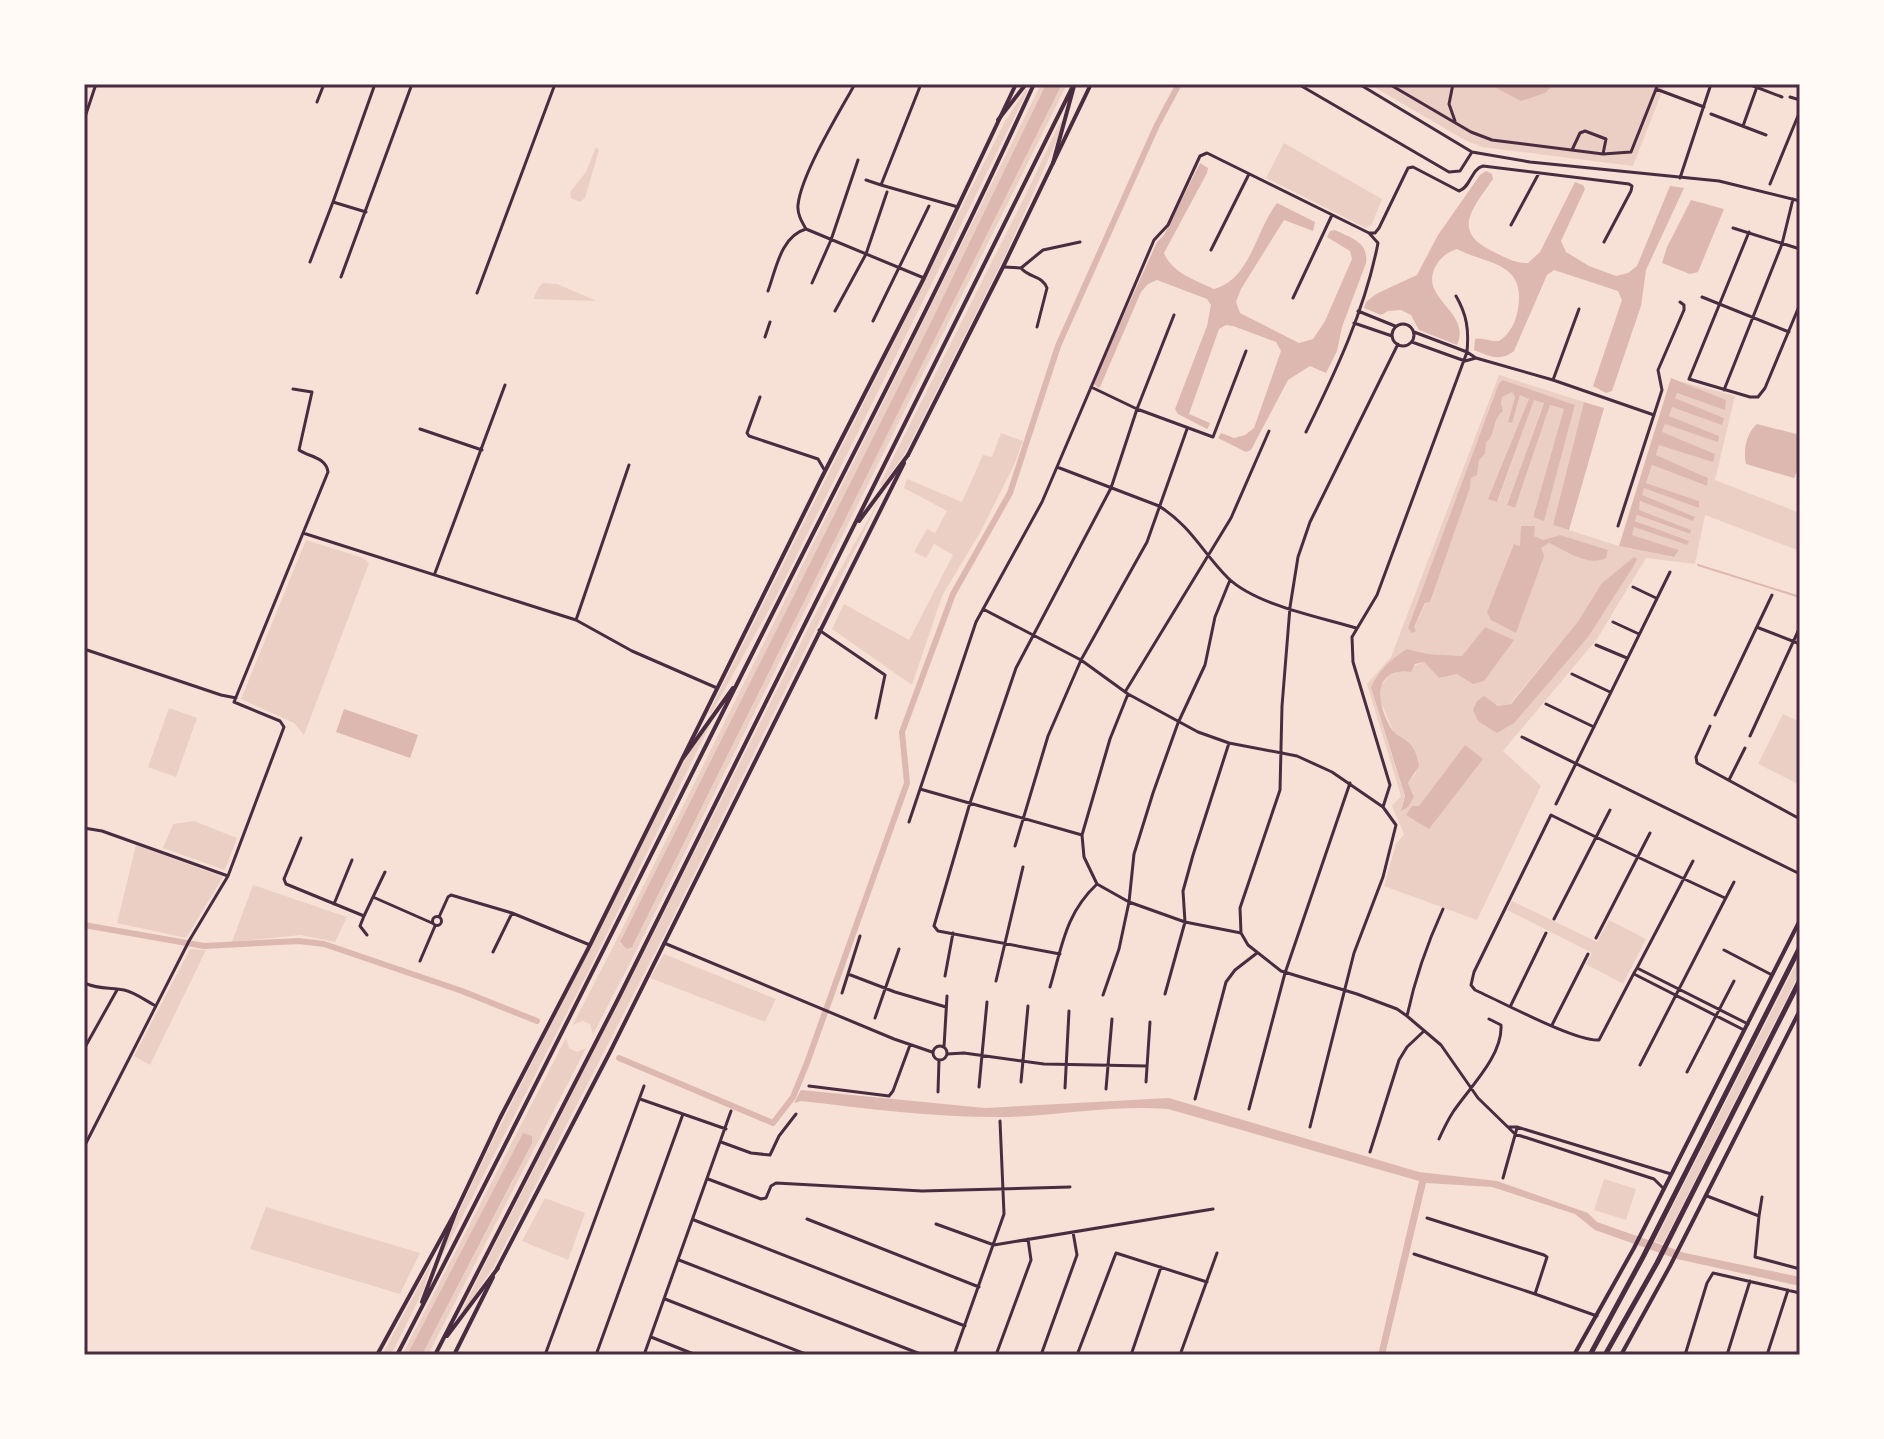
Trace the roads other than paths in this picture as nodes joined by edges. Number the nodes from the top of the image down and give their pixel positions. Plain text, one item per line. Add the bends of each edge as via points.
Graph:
1 (96, 84) edge
2 (324, 84) edge
3 (375, 84) edge
4 (412, 84) edge
5 (555, 84) edge
6 (855, 84) edge
7 (921, 84) edge
8 (1016, 84) edge
9 (1026, 84) edge
10 (1034, 84) edge
11 (1074, 84) edge
12 (1091, 84) edge
13 (1298, 84) edge
14 (1359, 84) edge
15 (1389, 84) edge
16 (1453, 84) edge
17 (1711, 84) edge
18 (1748, 84) edge
19 (1657, 86) edge
20 (1757, 86) edge
21 (1782, 97) dead end
22 (1790, 97) dead end
23 (1800, 100) edge
24 (317, 102) dead end
25 (1449, 104) junction
26 (1704, 107) junction
27 (1800, 111) edge
28 (1439, 113) junction
29 (1711, 114) dead end
30 (84, 120) edge
31 (998, 120) junction
32 (1455, 121) junction
33 (1743, 126) junction
34 (1766, 135) dead end
35 (1572, 150) junction
36 (1472, 152) junction
37 (1603, 154) junction
38 (858, 160) dead end
39 (1053, 163) junction
40 (1539, 173) junction
41 (1249, 174) junction
42 (1680, 178) junction
43 (866, 180) dead end
44 (1770, 184) dead end
45 (881, 185) junction
46 (887, 192) dead end
47 (1793, 199) junction
48 (1800, 201) edge
49 (333, 202) junction
50 (929, 206) dead end
51 (958, 207) junction
52 (366, 212) junction
53 (1332, 215) junction
54 (1511, 225) dead end
55 (1733, 228) dead end
56 (806, 229) junction
57 (1749, 232) junction
58 (1369, 233) junction
59 (831, 240) junction
60 (1080, 242) dead end
61 (1604, 242) dead end
62 (1782, 244) junction
63 (1800, 249) edge
64 (1211, 250) dead end
65 (866, 254) junction
66 (310, 262) dead end
67 (1003, 267) junction
68 (1021, 268) junction
69 (899, 269) junction
70 (341, 277) dead end
71 (924, 278) junction
72 (812, 283) dead end
73 (768, 291) dead end
74 (477, 293) dead end
75 (1456, 296) dead end
76 (1702, 297) dead end
77 (1293, 298) dead end
78 (1680, 302) dead end
79 (1719, 304) junction
80 (1800, 304) edge
81 (1579, 309) dead end
82 (835, 311) dead end
83 (1358, 311) junction
84 (1174, 315) dead end
85 (1754, 317) junction
86 (873, 321) dead end
87 (770, 322) dead end
88 (1354, 323) junction
89 (1396, 326) junction
90 (1037, 327) dead end
91 (1414, 332) junction
92 (1789, 332) junction
93 (1392, 336) junction
94 (765, 337) dead end
95 (1412, 342) junction
96 (1398, 344) junction
97 (1246, 351) dead end
98 (1467, 352) junction
99 (1476, 358) junction
100 (1465, 361) junction
101 (1553, 380) junction
102 (505, 385) dead end
103 (1089, 387) junction
104 (293, 389) dead end
105 (1724, 390) junction
106 (760, 397) dead end
107 (1137, 409) junction
108 (1654, 415) junction
109 (420, 429) dead end
110 (1187, 429) junction
111 (1269, 431) dead end
112 (1306, 432) dead end
113 (482, 450) junction
114 (908, 455) junction
115 (629, 465) dead end
116 (1057, 467) junction
117 (825, 471) junction
118 (1111, 488) junction
119 (1159, 506) junction
120 (1618, 526) dead end
121 (852, 531) junction
122 (303, 533) junction
123 (1209, 556) junction
124 (1670, 572) dead end
125 (434, 574) junction
126 (1230, 580) junction
127 (1633, 587) dead end
128 (1772, 595) dead end
129 (1656, 598) junction
130 (1290, 607) junction
131 (983, 609) junction
132 (576, 620) junction
133 (1613, 622) dead end
134 (1758, 627) junction
135 (1800, 627) edge
136 (1356, 628) junction
137 (819, 630) junction
138 (1639, 634) junction
139 (1033, 635) junction
140 (1793, 642) junction
141 (1800, 644) edge
142 (1596, 645) dead end
143 (84, 649) edge
144 (1627, 658) junction
145 (1081, 660) junction
146 (1572, 674) dead end
147 (738, 681) junction
148 (717, 688) junction
149 (1610, 692) junction
150 (1126, 693) junction
151 (236, 698) junction
152 (1546, 704) dead end
153 (1715, 715) dead end
154 (876, 718) dead end
155 (1178, 723) junction
156 (1710, 726) dead end
157 (1594, 727) junction
158 (1750, 736) dead end
159 (1522, 737) dead end
160 (1229, 743) junction
161 (1745, 748) dead end
162 (1280, 752) junction
163 (683, 758) junction
164 (1577, 763) junction
165 (1728, 781) junction
166 (1350, 783) junction
167 (919, 789) junction
168 (970, 803) junction
169 (1556, 804) dead end
170 (1383, 807) junction
171 (1610, 810) dead end
172 (1022, 818) junction
173 (1800, 819) edge
174 (909, 822) dead end
175 (84, 828) edge
176 (1650, 833) dead end
177 (1082, 835) junction
178 (1596, 837) junction
179 (301, 838) dead end
180 (1015, 846) dead end
181 (1637, 857) junction
182 (352, 860) dead end
183 (1693, 861) dead end
184 (1023, 867) dead end
185 (385, 872) dead end
186 (1800, 874) edge
187 (228, 876) junction
188 (1683, 878) junction
189 (1734, 882) dead end
190 (1097, 884) junction
191 (373, 897) junction
192 (1725, 898) junction
193 (1129, 902) junction
194 (334, 904) junction
195 (1443, 909) dead end
196 (512, 913) junction
197 (364, 916) junction
198 (439, 917) junction
199 (1554, 919) dead end
200 (1800, 920) edge
201 (1185, 922) junction
202 (434, 924) junction
203 (953, 933) junction
204 (1241, 933) junction
205 (1546, 933) dead end
206 (367, 935) dead end
207 (860, 936) dead end
208 (1596, 938) dead end
209 (664, 943) junction
210 (1005, 944) junction
211 (590, 945) junction
212 (1800, 947) edge
213 (899, 949) dead end
214 (1724, 950) dead end
215 (493, 952) dead end
216 (1257, 953) junction
217 (1060, 954) junction
218 (1588, 954) dead end
219 (420, 961) dead end
220 (1637, 968) junction
221 (1285, 973) junction
222 (1634, 973) junction
223 (848, 974) junction
224 (1772, 975) junction
225 (945, 976) dead end
226 (1800, 980) edge
227 (996, 981) dead end
228 (1734, 981) dead end
229 (84, 983) edge
230 (1050, 987) dead end
231 (885, 989) junction
232 (1680, 989) junction
233 (117, 990) junction
234 (1345, 990) junction
235 (842, 993) dead end
236 (1165, 994) dead end
237 (1103, 995) dead end
238 (1677, 995) junction
239 (947, 996) dead end
240 (987, 1002) dead end
241 (156, 1006) junction
242 (1028, 1006) dead end
243 (946, 1007) junction
244 (1510, 1007) junction
245 (1719, 1009) junction
246 (1800, 1010) edge
247 (1069, 1011) dead end
248 (1716, 1015) junction
249 (1407, 1016) junction
250 (875, 1018) dead end
251 (1112, 1019) dead end
252 (1489, 1019) dead end
253 (1150, 1022) dead end
254 (1748, 1024) junction
255 (1552, 1026) junction
256 (1744, 1030) junction
257 (1424, 1031) junction
258 (910, 1045) junction
259 (944, 1047) junction
260 (84, 1049) edge
261 (932, 1052) junction
262 (947, 1054) junction
263 (982, 1055) junction
264 (939, 1060) junction
265 (1023, 1062) junction
266 (1066, 1065) junction
267 (1108, 1065) junction
268 (1640, 1065) dead end
269 (1147, 1066) junction
270 (1687, 1072) dead end
271 (1021, 1082) dead end
272 (1146, 1082) dead end
273 (644, 1086) dead end
274 (809, 1086) dead end
275 (979, 1087) dead end
276 (1065, 1088) dead end
277 (1106, 1089) dead end
278 (1472, 1089) junction
279 (938, 1092) dead end
280 (640, 1099) junction
281 (1195, 1099) dead end
282 (1249, 1109) dead end
283 (731, 1111) dead end
284 (683, 1114) junction
285 (796, 1114) dead end
286 (1000, 1121) dead end
287 (1310, 1127) dead end
288 (1508, 1127) junction
289 (1517, 1127) junction
290 (726, 1129) junction
291 (84, 1133) edge
292 (1515, 1134) junction
293 (89, 1137) junction
294 (1552, 1138) junction
295 (1439, 1139) dead end
296 (721, 1142) junction
297 (1550, 1146) junction
298 (84, 1147) edge
299 (1370, 1152) dead end
300 (1595, 1152) junction
301 (1593, 1159) junction
302 (1657, 1171) junction
303 (1671, 1174) junction
304 (1503, 1178) dead end
305 (708, 1179) junction
306 (1654, 1179) junction
307 (1070, 1187) dead end
308 (1664, 1189) junction
309 (1003, 1190) junction
310 (1706, 1196) junction
311 (1762, 1197) dead end
312 (1213, 1209) dead end
313 (456, 1211) junction
314 (1759, 1216) junction
315 (1427, 1218) dead end
316 (807, 1219) dead end
317 (694, 1220) junction
318 (936, 1224) dead end
319 (1073, 1232) junction
320 (1028, 1239) junction
321 (994, 1245) junction
322 (1217, 1253) dead end
323 (1414, 1254) dead end
324 (679, 1260) junction
325 (1161, 1267) junction
326 (498, 1268) junction
327 (1800, 1269) edge
328 (1750, 1281) junction
329 (1207, 1282) junction
330 (979, 1287) junction
331 (1788, 1290) junction
332 (1800, 1293) edge
333 (1535, 1294) junction
334 (665, 1299) junction
335 (417, 1316) junction
336 (1597, 1316) junction
337 (965, 1326) junction
338 (651, 1337) junction
339 (441, 1344) junction
340 (377, 1355) edge
341 (397, 1355) edge
342 (435, 1355) edge
343 (454, 1355) edge
344 (545, 1355) edge
345 (596, 1355) edge
346 (644, 1355) edge
347 (696, 1355) edge
348 (808, 1355) edge
349 (923, 1355) edge
350 (954, 1355) edge
351 (996, 1355) edge
352 (1041, 1355) edge
353 (1077, 1355) edge
354 (1131, 1355) edge
355 (1180, 1355) edge
356 (1574, 1355) edge
357 (1590, 1355) edge
358 (1605, 1355) edge
359 (1621, 1355) edge
360 (1685, 1355) edge
361 (1727, 1355) edge
362 (1767, 1355) edge

1 - 30 street
2 - 24 street
3 - 49 street
4 - 52 street
5 - 74 street
6 - 56 street via 801,193 799,214
7 - 45 street
8 - 31 main road
9 - 31 main road
10 - 147 main road
11 - 39 main road
11 - 121 main road
12 - 39 main road
13 - 36 street via 1449,172 1460,171
14 - 36 street
15 - 28 street
16 - 25 street
17 - 26 street
18 - 20 street
19 - 26 street
19 - 37 street via 1631,152
20 - 21 street
20 - 33 street
22 - 23 street
25 - 28 street
25 - 32 street
26 - 42 street
27 - 44 street
28 - 32 street
29 - 33 street
31 - 51 main road
32 - 35 street via 1492,140
33 - 34 street
35 - 37 street
35 - 37 street via 1585,131 1606,139
36 - 42 street
38 - 59 street
39 - 67 main road
40 - 54 street
40 - 58 street via 1480,166 1459,191 1408,168 1379,228
40 - 61 street via 1632,186
41 - 53 street
41 - 64 street
41 - 103 street via 1207,153 1200,156 1166,228 1154,240
42 - 47 street via 1719,181
43 - 45 street
45 - 51 street
46 - 65 street
47 - 48 street
47 - 62 street
49 - 52 street
49 - 66 street
50 - 69 street
51 - 71 main road
52 - 70 street
53 - 58 street
53 - 77 street
55 - 57 street
56 - 59 street
56 - 73 street via 791,236
57 - 62 street
57 - 79 street
58 - 83 street via 1378,243
59 - 65 street
59 - 72 street
60 - 68 street via 1043,250
62 - 63 street
62 - 85 street
65 - 69 street
65 - 82 street
67 - 68 street
67 - 114 main road
68 - 90 street via 1042,279 1047,288
69 - 71 street
69 - 86 street
71 - 117 main road
75 - 98 street via 1469,327
76 - 79 street
78 - 108 street via 1684,310 1658,370 1663,386
79 - 85 street
79 - 105 street via 1689,379
80 - 92 street
81 - 101 street
83 - 88 street
83 - 89 street
84 - 107 street
85 - 92 street
85 - 105 street
87 - 94 street
88 - 93 street
88 - 112 street
89 - 91 street via 1405,323
89 - 93 street
91 - 95 street
91 - 98 street
92 - 105 street via 1762,394 1750,397
93 - 96 street
95 - 96 street
95 - 100 street
96 - 130 street via 1306,531
97 - 110 street via 1213,437
98 - 99 street
98 - 100 street
99 - 100 street
99 - 101 street
100 - 136 street via 1377,595
101 - 108 street
102 - 113 street
103 - 107 street
103 - 116 street
104 - 122 street via 312,392 299,450 328,467
106 - 117 street via 749,436 818,459
107 - 110 street
107 - 118 street
108 - 120 street
109 - 113 street
110 - 119 street
111 - 123 street
113 - 125 street
114 - 121 main road
114 - 137 main road
115 - 132 street
116 - 118 street
116 - 131 street
117 - 148 main road
118 - 119 street
118 - 139 street
119 - 123 street via 1186,526
119 - 145 street via 1142,552
121 - 339 main road
122 - 125 street
122 - 151 street
123 - 126 street
123 - 150 street
124 - 129 street
125 - 132 street
126 - 130 street
126 - 155 street via 1205,665
127 - 129 street
128 - 134 street
129 - 138 street
130 - 136 street
130 - 162 street
131 - 139 street
131 - 167 street
132 - 148 street
133 - 138 street
134 - 140 street
134 - 153 street
135 - 140 street
136 - 170 street via 1353,662 1390,785
137 - 154 street via 885,675
137 - 209 main road
138 - 144 street
139 - 145 street
139 - 168 street via 1016,668
140 - 141 street
140 - 158 street
142 - 144 street
143 - 151 street
144 - 149 street
145 - 150 street
145 - 172 street via 1048,736
146 - 149 street
147 - 163 main road
147 - 335 main road
148 - 163 main road
149 - 157 street
150 - 155 street
150 - 177 street
151 - 187 street via 234,702 284,727
152 - 157 street
155 - 160 street
155 - 193 street via 1134,854
156 - 165 street via 1696,760
157 - 164 street
159 - 164 street
160 - 162 street
160 - 201 street via 1183,891
161 - 165 street
162 - 166 street
162 - 204 street via 1280,790 1240,908
163 - 211 main road
164 - 169 street
164 - 186 street
165 - 173 street
166 - 170 street
166 - 221 street
167 - 168 street
167 - 174 street
168 - 172 street
168 - 203 street via 934,926
170 - 234 street via 1397,831
171 - 178 street
172 - 177 street
172 - 180 street
175 - 187 street
176 - 181 street
177 - 190 street via 1084,857
178 - 181 street
178 - 199 street
178 - 244 street via 1551,815 1471,980 1475,990
179 - 194 street via 284,882
181 - 188 street
181 - 208 street
182 - 194 street
183 - 188 street
184 - 210 street
185 - 191 street
187 - 241 street
188 - 192 street
188 - 220 street
189 - 192 street
190 - 193 street
190 - 217 street via 1070,918
191 - 197 street
191 - 202 street
192 - 232 street
193 - 201 street
193 - 237 street
194 - 197 street
195 - 249 street via 1418,969
196 - 198 street via 449,895
196 - 211 street
196 - 215 street
197 - 206 street via 360,926
198 - 202 street via 434,917
198 - 202 street via 441,924
200 - 224 main road
201 - 204 street
201 - 236 street
202 - 219 street
203 - 210 street
203 - 225 street
204 - 216 street
205 - 244 street
207 - 223 street
209 - 258 street
209 - 326 main road
210 - 217 street
210 - 227 street
211 - 313 main road
212 - 357 highway
213 - 231 street
214 - 224 street
216 - 221 street
216 - 281 street via 1226,982
217 - 230 street
218 - 255 street
220 - 222 street
220 - 232 street
221 - 234 street
221 - 282 street
222 - 238 street
222 - 255 street via 1599,1040
223 - 231 street
223 - 235 street
224 - 254 main road
226 - 358 highway
228 - 245 street
229 - 233 street
231 - 243 street
231 - 250 street
232 - 238 street
232 - 245 street
233 - 241 street
233 - 260 street
234 - 249 street
234 - 287 street
238 - 248 street
238 - 268 street
239 - 243 street
240 - 263 street
241 - 293 street
242 - 265 street
243 - 259 street
244 - 255 street
245 - 248 street
245 - 254 street
246 - 310 main road
247 - 266 street
248 - 256 street
248 - 270 street
249 - 257 street
251 - 267 street
252 - 278 street via 1501,1025 1501,1034
253 - 269 street
254 - 256 main road
256 - 303 main road
257 - 278 street via 1441,1045
257 - 299 street via 1407,1047 1396,1069
258 - 261 street
258 - 274 street via 889,1096
259 - 261 street
259 - 262 street
261 - 264 street
262 - 263 street
262 - 264 street
263 - 265 street
263 - 275 street
264 - 279 street
265 - 266 street
265 - 271 street
266 - 267 street
266 - 276 street
267 - 269 street
267 - 277 street
269 - 272 street
273 - 280 street
278 - 288 street
278 - 295 street
280 - 284 street
280 - 344 street
283 - 290 street
284 - 290 street
284 - 345 street
285 - 296 street via 770,1155
286 - 309 street
288 - 289 street
288 - 292 street
289 - 292 street
289 - 294 street
290 - 296 street
291 - 293 street
292 - 297 street
292 - 304 street
293 - 298 street
294 - 297 street
294 - 300 street
296 - 305 street
297 - 301 street
300 - 301 street
300 - 302 street
301 - 306 street
302 - 303 street
302 - 306 street
303 - 308 main road
305 - 309 street via 761,1199 776,1183
305 - 317 street
306 - 308 street
307 - 309 street
308 - 336 main road
309 - 321 street via 1004,1214
310 - 314 street
310 - 359 main road
311 - 314 street
312 - 319 street
313 - 335 main road
313 - 340 main road
314 - 327 street via 1755,1257
315 - 333 street via 1547,1257
316 - 330 street
317 - 324 street
317 - 337 street
318 - 321 street
319 - 320 street
319 - 352 street via 1077,1255
320 - 321 street
320 - 351 street via 1031,1260
321 - 330 street
322 - 329 street
323 - 333 street
324 - 334 street
324 - 349 street
325 - 329 street
325 - 353 street via 1116,1253
325 - 354 street
326 - 339 main road
326 - 343 main road
328 - 331 street
328 - 360 street via 1717,1273 1709,1277
328 - 361 street
329 - 355 street
330 - 337 street
331 - 332 street
331 - 362 street
333 - 336 street
334 - 338 street
334 - 348 street
335 - 341 main road
336 - 356 main road
337 - 350 street
338 - 346 street
338 - 347 street
339 - 342 main road

